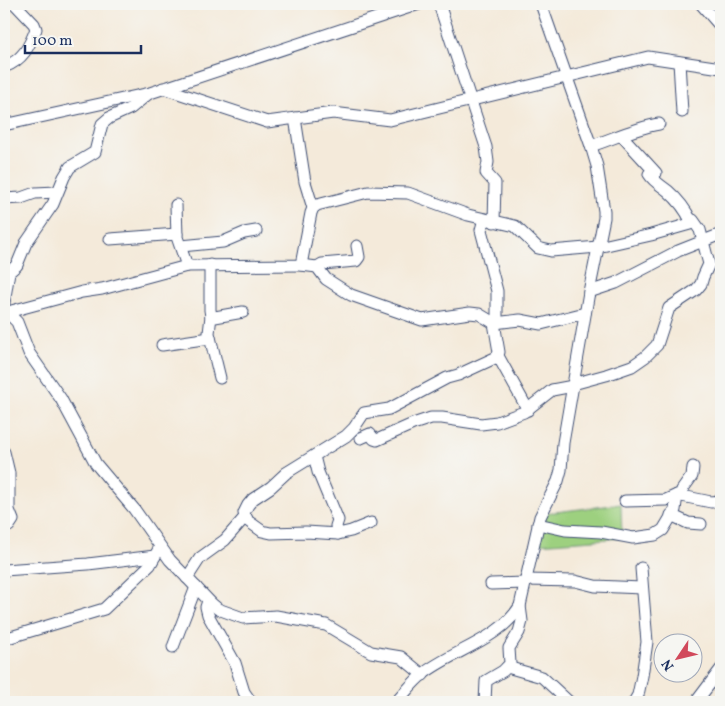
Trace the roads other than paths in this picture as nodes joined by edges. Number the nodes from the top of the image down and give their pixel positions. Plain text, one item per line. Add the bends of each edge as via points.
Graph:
1 (15, 4) edge
2 (419, 4) edge
3 (439, 4) edge
4 (541, 4) edge
5 (701, 4) edge
6 (721, 27) edge
7 (679, 62) junction
8 (4, 67) edge
9 (721, 68) edge
10 (566, 77) junction
11 (163, 88) junction
12 (145, 94) junction
13 (470, 101) junction
14 (682, 112) dead end
15 (295, 118) junction
16 (659, 124) dead end
17 (4, 125) edge
18 (622, 136) junction
19 (591, 146) junction
20 (57, 192) junction
21 (4, 199) edge
22 (176, 205) dead end
23 (313, 208) junction
24 (489, 220) junction
25 (693, 220) dead end
26 (256, 231) dead end
27 (177, 234) junction
28 (721, 234) edge
29 (110, 239) dead end
30 (703, 241) junction
31 (181, 246) junction
32 (357, 246) dead end
33 (598, 246) junction
34 (210, 265) junction
35 (301, 265) junction
36 (187, 266) junction
37 (317, 267) junction
38 (7, 274) edge
39 (589, 292) junction
40 (8, 310) edge
41 (243, 312) dead end
42 (585, 313) junction
43 (211, 316) junction
44 (496, 323) junction
45 (210, 338) junction
46 (162, 345) dead end
47 (498, 356) junction
48 (220, 378) dead end
49 (573, 385) junction
50 (528, 410) junction
51 (362, 438) dead end
52 (4, 452) edge
53 (314, 456) junction
54 (693, 468) dead end
55 (679, 495) junction
56 (625, 501) dead end
57 (721, 501) edge
58 (672, 515) junction
59 (245, 517) junction
60 (371, 523) dead end
61 (538, 524) junction
62 (702, 524) dead end
63 (4, 527) edge
64 (338, 534) junction
65 (158, 552) junction
66 (641, 568) dead end
67 (4, 570) edge
68 (187, 578) junction
69 (526, 582) junction
70 (491, 584) dead end
71 (196, 587) junction
72 (642, 588) junction
73 (208, 601) junction
74 (520, 606) junction
75 (4, 639) edge
76 (173, 647) dead end
77 (509, 662) junction
78 (721, 669) edge
79 (423, 675) junction
80 (404, 700) edge
81 (251, 702) edge
82 (485, 702) edge
83 (569, 702) edge
84 (634, 702) edge
85 (696, 702) edge

1 - 8 street via 36,29 24,54
2 - 11 street
3 - 13 street
4 - 10 street
5 - 6 street
7 - 9 street
7 - 10 street via 648,57
7 - 14 street
10 - 13 street
10 - 19 street
11 - 12 street
11 - 15 street via 267,122
12 - 17 street
12 - 20 street via 131,108 102,124 95,152 70,167
13 - 15 street via 390,120 334,113
13 - 24 street via 486,147 486,173 495,183
15 - 23 street via 305,182
16 - 18 street via 636,128
18 - 19 street
18 - 33 street via 653,173 652,180 673,196 691,221 690,224 651,235
19 - 33 street via 604,211
20 - 21 street
20 - 38 street via 53,204 26,243 17,265
22 - 27 street
23 - 24 street via 368,192 402,192
23 - 35 street
24 - 33 street via 515,226 533,245 545,250 558,252
24 - 44 street via 481,230 497,291
25 - 30 street
26 - 31 street via 244,232 223,242
27 - 29 street
27 - 31 street
28 - 30 street
30 - 39 street via 616,283
30 - 49 street via 709,264 701,284 669,308 657,345 632,366
31 - 36 street
32 - 37 street via 359,258 356,261
33 - 39 street
34 - 35 street
34 - 36 street
34 - 43 street
35 - 37 street
36 - 40 street
37 - 44 street via 326,279 351,295 418,320 470,312
38 - 40 street
39 - 42 street
40 - 65 street via 17,322 29,354 60,399 90,454 134,509
41 - 43 street
42 - 44 street via 542,324 520,320
42 - 49 street
43 - 45 street
44 - 47 street
45 - 46 street
45 - 48 street
47 - 50 street
47 - 53 street via 447,378 387,410 364,413 346,436
49 - 50 street via 552,390
49 - 61 street via 561,470
50 - 51 street via 491,424 437,418 376,440 370,434
52 - 63 street via 9,510 13,520 11,525
53 - 59 street via 254,499 246,508
53 - 64 street via 338,520
54 - 55 street via 692,476
55 - 56 street via 666,500
55 - 57 street
55 - 58 street
58 - 61 street via 659,533 633,538
58 - 62 street via 684,522
59 - 64 street via 266,532
59 - 68 street via 225,540 200,558
60 - 64 street
61 - 69 street
65 - 67 street via 88,564
65 - 68 street
65 - 75 street via 146,569 104,609
66 - 72 street
68 - 71 street
69 - 70 street
69 - 72 street via 575,581 594,586
69 - 74 street
71 - 73 street
71 - 76 street
72 - 84 street via 647,642
73 - 79 street via 218,609 243,618 276,616 328,626 371,652 401,657
73 - 81 street via 208,615 235,663 244,692
74 - 77 street via 522,622 509,648
74 - 79 street via 507,623
77 - 82 street via 486,681
77 - 83 street via 542,677
78 - 85 street
79 - 80 street

